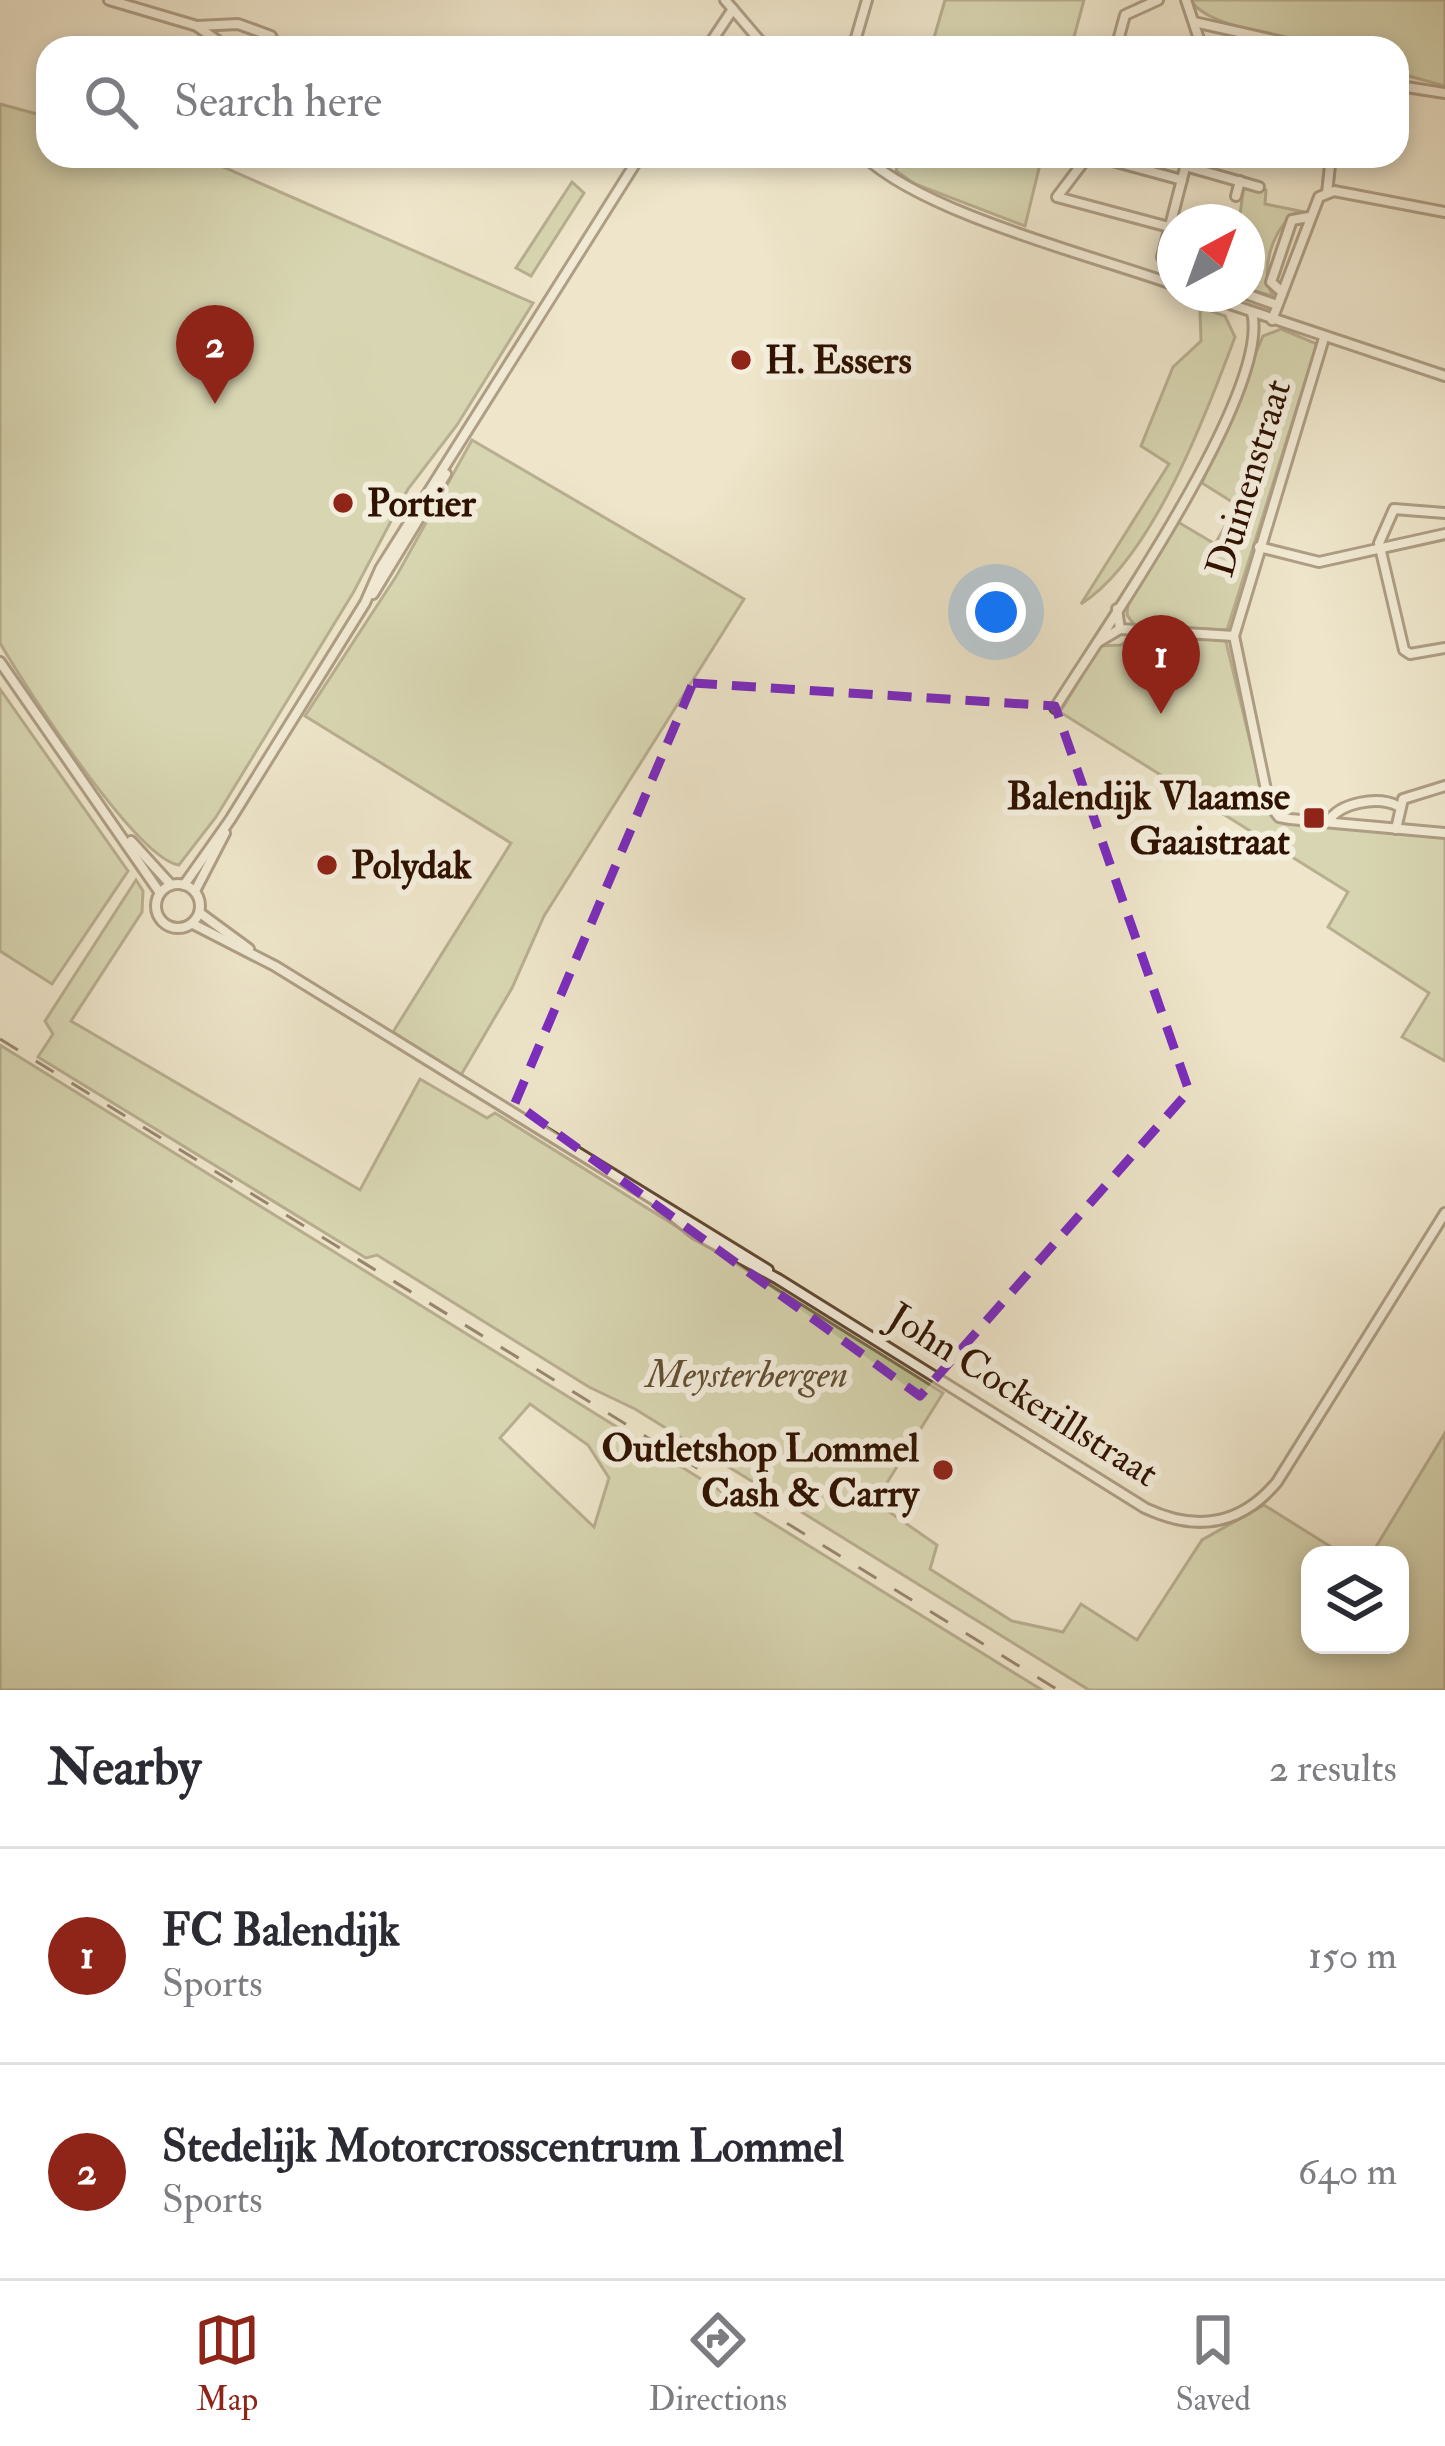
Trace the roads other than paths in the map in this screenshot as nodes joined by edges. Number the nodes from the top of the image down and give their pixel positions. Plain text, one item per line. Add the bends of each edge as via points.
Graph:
1 (110, 0) edge
2 (168, 0) edge
3 (724, 0) edge
4 (866, 0) edge
5 (1157, 0) edge
6 (1186, 0) edge
7 (733, 9) junction
8 (164, 16) junction
9 (1193, 22) junction
10 (197, 26) junction
11 (211, 36) edge
12 (271, 36) edge
13 (715, 36) edge
14 (756, 36) edge
15 (856, 36) edge
16 (1120, 36) edge
17 (1198, 36) edge
18 (1256, 36) edge
19 (1409, 87) edge
20 (1445, 93) edge
21 (633, 168) edge
22 (881, 168) edge
23 (1081, 168) edge
24 (1136, 168) edge
25 (1185, 168) edge
26 (1204, 168) edge
27 (1330, 168) edge
28 (1182, 180) junction
29 (1240, 182) junction
30 (1259, 187) dead end
31 (1327, 193) junction
32 (1235, 196) dead end
33 (1175, 204) edge
34 (1445, 212) edge
35 (1309, 218) junction
36 (1157, 224) edge
37 (1157, 271) edge
38 (1152, 277) junction
39 (1157, 279) edge
40 (1282, 292) junction
41 (1265, 301) edge
42 (1277, 305) junction
43 (1252, 313) joint
44 (1272, 320) junction
45 (1324, 338) junction
46 (1445, 376) edge
47 (1445, 513) edge
48 (1445, 535) edge
49 (1258, 548) junction
50 (1381, 549) junction
51 (1117, 609) junction
52 (1120, 628) junction
53 (1234, 635) junction
54 (1096, 642) junction
55 (1445, 648) edge
56 (0, 662) edge
57 (1055, 708) dead end
58 (1445, 786) edge
59 (1398, 806) junction
60 (230, 820) junction
61 (1328, 822) junction
62 (118, 826) junction
63 (1396, 829) junction
64 (1445, 833) edge
65 (184, 884) junction
66 (172, 885) junction
67 (195, 891) junction
68 (160, 893) junction
69 (200, 913) junction
70 (193, 924) junction
71 (260, 958) junction
72 (1445, 1213) edge

1 - 8 street
2 - 8 street
3 - 7 street
4 - 15 street
5 - 16 street via 1130,10
6 - 9 street
7 - 13 street
7 - 14 street
8 - 10 street
9 - 17 street
9 - 18 street
10 - 11 street
10 - 12 street via 238,24
19 - 20 street
21 - 60 street
22 - 38 street via 916,192
23 - 36 street via 1057,196
24 - 28 street
25 - 28 street
26 - 29 street
27 - 31 street
28 - 33 street
29 - 30 street
29 - 32 street
31 - 34 street
31 - 35 street
35 - 40 street
35 - 40 street via 1292,220 1271,282
37 - 38 street
38 - 39 street
40 - 42 street
41 - 42 street
42 - 44 street
43 - 44 street
43 - 51 street via 1254,342 1223,426
44 - 45 street
45 - 46 street
45 - 49 street, Duinenstraat
47 - 50 street via 1394,509
48 - 50 street
49 - 50 street via 1310,562
49 - 53 street, Duinenstraat
50 - 55 street via 1404,650
51 - 52 street
51 - 54 street
52 - 53 street, Duinenstraat
52 - 54 street
53 - 61 street, Duinenstraat via 1270,809
54 - 57 street
56 - 62 street
58 - 59 street
59 - 61 street via 1384,800 1339,809
59 - 63 street
60 - 65 street
60 - 67 street
61 - 63 street, Duinenstraat
62 - 66 street
62 - 68 street
63 - 64 street, Duinenstraat
65 - 66 street
65 - 67 street
66 - 68 street
67 - 69 street
68 - 70 street via 160,920 172,928
69 - 70 street
69 - 71 street, John Cockerillstraat
70 - 71 street, John Cockerillstraat
71 - 72 street, John Cockerillstraat via 1179,1522 1212,1524 1255,1504 1277,1482

